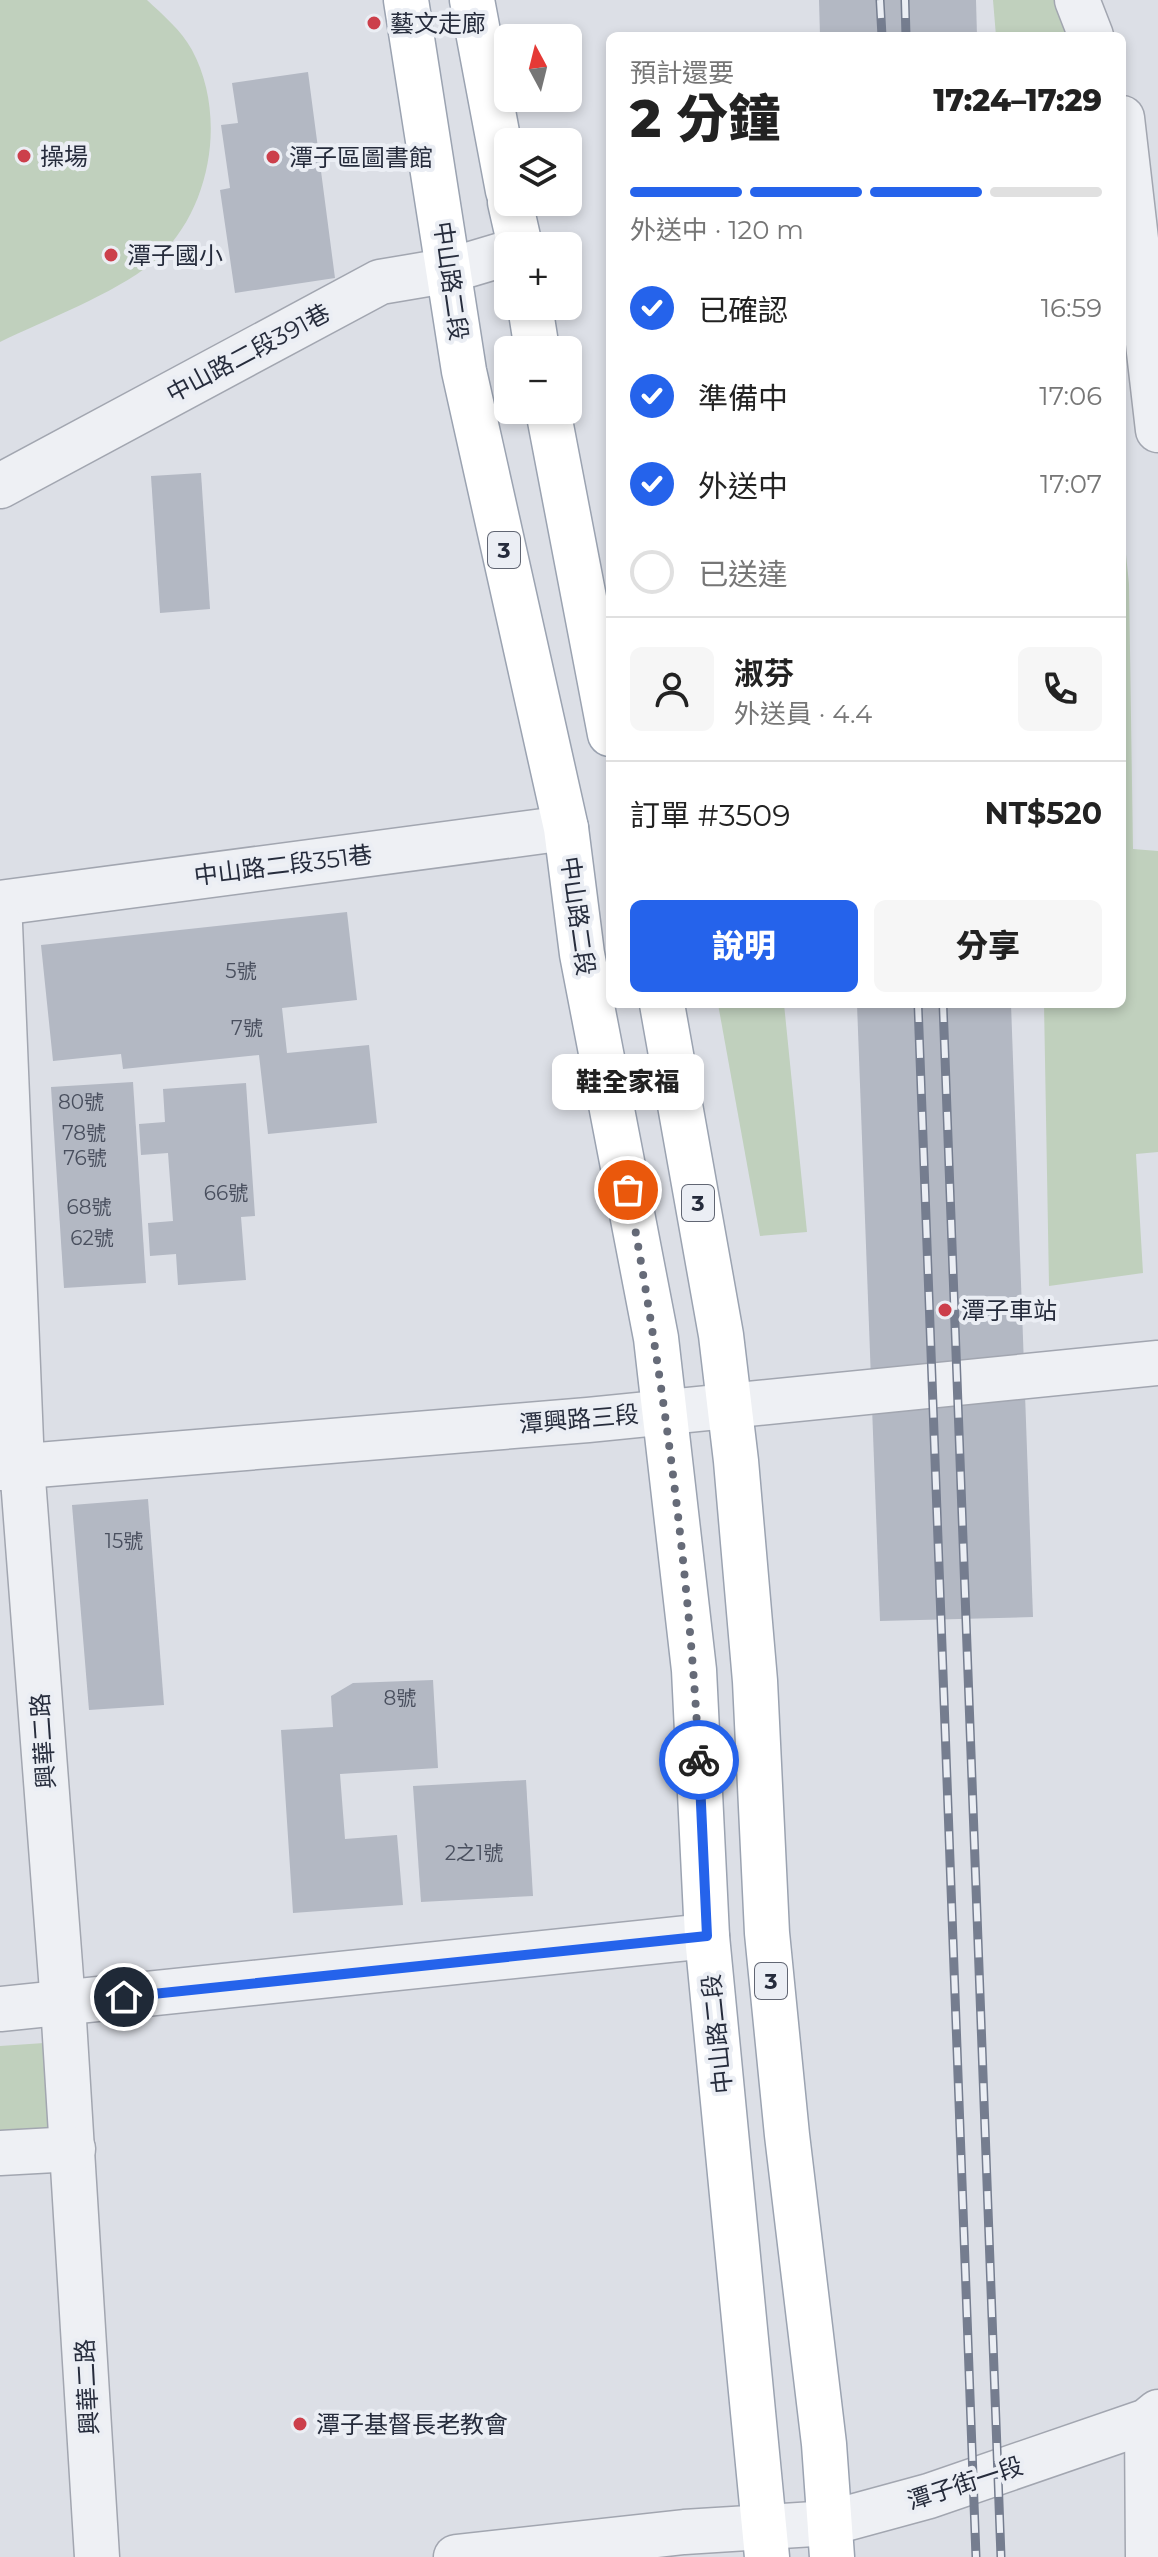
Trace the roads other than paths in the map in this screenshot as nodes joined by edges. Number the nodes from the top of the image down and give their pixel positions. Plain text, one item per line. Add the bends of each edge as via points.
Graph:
1 (406, 0) edge
2 (472, 0) edge
3 (1077, 0) edge
4 (1089, 32) edge
5 (496, 128) edge
6 (1126, 153) edge
7 (494, 257) edge
8 (451, 270) junction
9 (551, 424) edge
10 (1158, 430) edge
11 (0, 486) edge
12 (606, 713) edge
13 (566, 828) junction
14 (0, 903) edge
15 (0, 924) edge
16 (663, 1008) edge
17 (1158, 1363) edge
18 (730, 1403) junction
19 (663, 1411) junction
20 (11, 1467) edge
21 (707, 1936) junction
22 (63, 2004) junction
23 (0, 2009) edge
24 (73, 2149) junction
25 (0, 2153) edge
26 (1152, 2417) edge
27 (831, 2540) edge
28 (766, 2542) edge
29 (97, 2557) edge
30 (456, 2557) edge
31 (1148, 2557) edge

1 - 8 main road, 中山路二段 / 3
2 - 5 main road
3 - 4 street
6 - 10 street
7 - 8 street, 中山路二段391巷
8 - 11 street, 中山路二段391巷 via 380,282
8 - 13 main road, 中山路二段 / 3 via 464,371
9 - 12 main road
13 - 14 street, 中山路二段351巷
13 - 19 main road, 中山路二段 / 3 via 582,954 656,1338
15 - 20 street, 興華二路
16 - 18 main road, 3
17 - 18 street, 潭興路三段
18 - 19 street, 潭興路三段
18 - 27 main road, 3 via 755,1681 768,1949
19 - 20 street, 潭興路三段
19 - 21 main road, 中山路二段 / 3 via 694,1670
20 - 22 street, 興華二路
21 - 22 street
21 - 28 main road, 中山路二段 / 3
22 - 23 street
22 - 24 street, 興華二路
24 - 25 street
24 - 29 street, 興華二路
26 - 27 street, 潭子街一段 via 929,2496
26 - 31 street
27 - 28 street, 潭子街一段
28 - 30 street, 潭子街一段 via 684,2532

